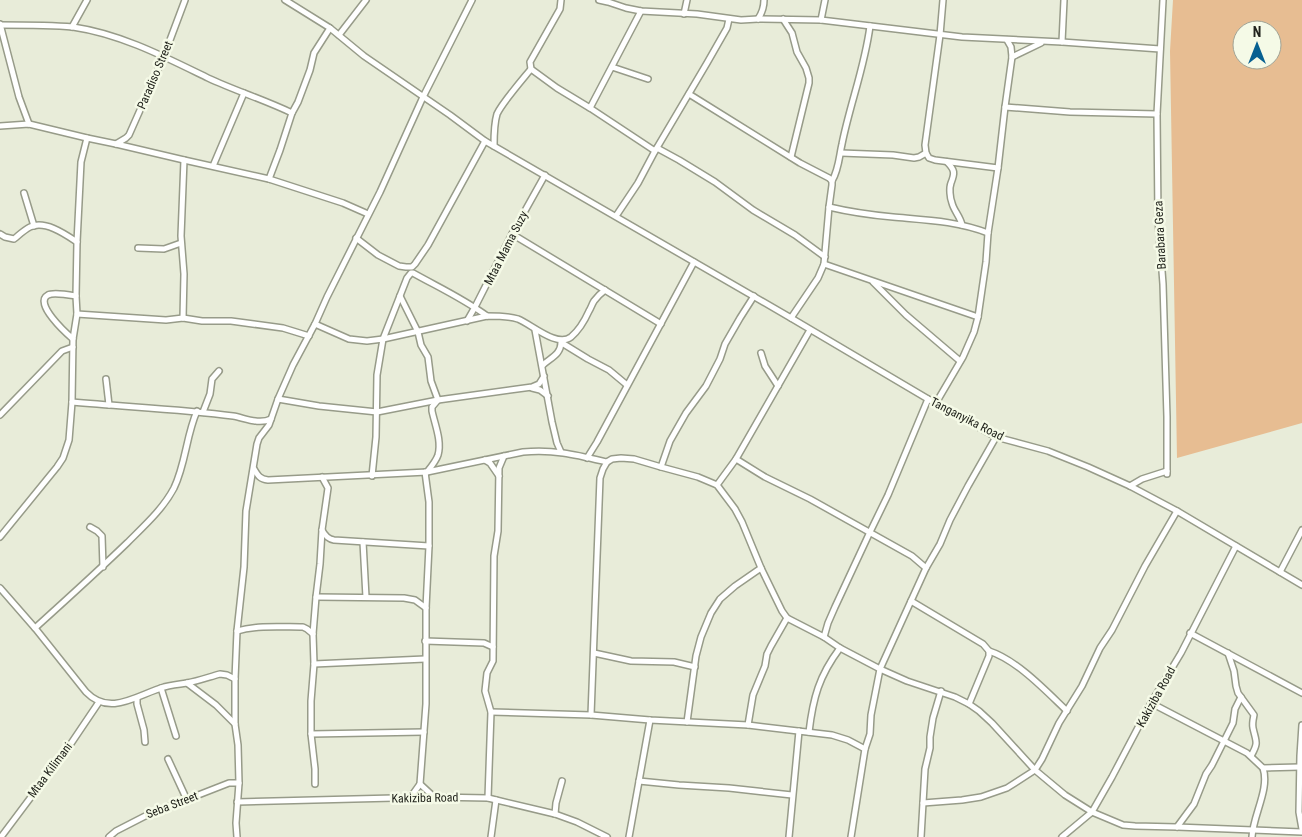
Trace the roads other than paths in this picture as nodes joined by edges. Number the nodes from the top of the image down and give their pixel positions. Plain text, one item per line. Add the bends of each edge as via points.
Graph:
1 (87, 0) edge
2 (186, 0) edge
3 (285, 0) edge
4 (366, 0) edge
5 (472, 0) edge
6 (561, 0) edge
7 (599, 0) edge
8 (687, 0) edge
9 (764, 0) edge
10 (825, 0) edge
11 (943, 0) edge
12 (1064, 0) edge
13 (1162, 0) edge
14 (641, 11) junction
15 (684, 14) junction
16 (729, 19) junction
17 (758, 19) junction
18 (783, 19) junction
19 (821, 20) junction
20 (0, 24) edge
21 (870, 26) junction
22 (72, 27) junction
23 (330, 28) junction
24 (339, 35) junction
25 (940, 35) junction
26 (1006, 40) junction
27 (1045, 41) junction
28 (1062, 42) junction
29 (1160, 49) junction
30 (164, 56) junction
31 (1012, 57) junction
32 (612, 67) junction
33 (531, 69) junction
34 (648, 78) dead end
35 (244, 93) junction
36 (689, 94) junction
37 (423, 97) junction
38 (1005, 107) junction
39 (590, 108) junction
40 (292, 113) junction
41 (1157, 114) junction
42 (29, 124) junction
43 (0, 126) edge
44 (129, 135) junction
45 (87, 138) junction
46 (485, 141) junction
47 (116, 144) junction
48 (494, 146) junction
49 (134, 148) junction
50 (656, 150) junction
51 (926, 152) junction
52 (840, 153) junction
53 (791, 157) junction
54 (184, 160) junction
55 (947, 162) junction
56 (213, 166) junction
57 (998, 168) junction
58 (545, 175) junction
59 (269, 179) junction
60 (832, 181) junction
61 (24, 193) dead end
62 (828, 207) junction
63 (368, 214) junction
64 (616, 216) junction
65 (962, 224) junction
66 (34, 226) junction
67 (988, 233) junction
68 (0, 234) edge
69 (512, 234) junction
70 (356, 238) junction
71 (77, 242) junction
72 (181, 243) junction
73 (138, 248) dead end
74 (825, 257) junction
75 (694, 262) junction
76 (824, 264) junction
77 (871, 280) junction
78 (605, 290) junction
79 (76, 296) junction
80 (400, 296) junction
81 (754, 296) junction
82 (475, 307) junction
83 (77, 314) junction
84 (487, 316) junction
85 (978, 317) junction
86 (183, 318) junction
87 (791, 318) junction
88 (467, 321) junction
89 (315, 324) junction
90 (661, 324) junction
91 (535, 330) junction
92 (810, 330) junction
93 (418, 332) junction
94 (309, 336) junction
95 (73, 339) junction
96 (383, 339) junction
97 (561, 341) junction
98 (72, 347) junction
99 (761, 353) dead end
100 (960, 361) junction
101 (543, 365) junction
102 (219, 371) dead end
103 (544, 376) junction
104 (106, 379) dead end
105 (627, 385) junction
106 (778, 386) junction
107 (532, 387) junction
108 (548, 396) junction
109 (278, 398) junction
110 (928, 399) junction
111 (438, 400) junction
112 (72, 402) junction
113 (936, 403) junction
114 (110, 405) junction
115 (197, 411) junction
116 (204, 412) junction
117 (377, 412) junction
118 (0, 415) edge
119 (271, 418) junction
120 (259, 421) junction
121 (264, 432) junction
122 (996, 437) junction
123 (561, 452) junction
124 (504, 456) junction
125 (587, 458) junction
126 (736, 458) junction
127 (485, 460) junction
128 (607, 462) junction
129 (661, 467) junction
130 (254, 469) junction
131 (426, 472) junction
132 (372, 476) junction
133 (498, 476) junction
134 (322, 477) junction
135 (334, 477) junction
136 (717, 485) junction
137 (1130, 486) junction
138 (328, 488) junction
139 (1177, 511) junction
140 (90, 527) dead end
141 (322, 530) junction
142 (1302, 530) edge
143 (870, 532) junction
144 (0, 537) edge
145 (362, 542) junction
146 (429, 546) junction
147 (1236, 546) junction
148 (103, 567) junction
149 (761, 568) junction
150 (926, 568) junction
151 (1280, 572) junction
152 (1302, 585) edge
153 (0, 588) edge
154 (316, 597) junction
155 (366, 597) junction
156 (911, 601) junction
157 (426, 608) junction
158 (787, 618) junction
159 (35, 628) junction
160 (237, 630) junction
161 (1190, 633) junction
162 (313, 634) junction
163 (824, 637) junction
164 (425, 641) junction
165 (493, 647) junction
166 (840, 648) junction
167 (990, 651) junction
168 (594, 653) junction
169 (1227, 653) junction
170 (425, 659) junction
171 (314, 664) junction
172 (695, 667) junction
173 (880, 669) junction
174 (235, 679) junction
175 (187, 683) junction
176 (161, 688) junction
177 (940, 691) junction
178 (1302, 693) edge
179 (1241, 697) junction
180 (137, 698) junction
181 (99, 702) junction
182 (1151, 703) junction
183 (969, 704) junction
184 (1067, 710) junction
185 (491, 712) junction
186 (591, 715) junction
187 (650, 720) junction
188 (687, 722) junction
189 (235, 724) junction
190 (1302, 725) edge
191 (748, 726) junction
192 (799, 731) junction
193 (424, 732) junction
194 (809, 732) junction
195 (311, 734) junction
196 (176, 736) dead end
197 (145, 742) dead end
198 (1224, 742) junction
199 (865, 749) junction
200 (1251, 756) junction
201 (168, 759) dead end
202 (1263, 768) junction
203 (1300, 768) junction
204 (1035, 770) junction
205 (1301, 774) edge
206 (562, 781) dead end
207 (639, 781) junction
208 (239, 783) junction
209 (315, 784) dead end
210 (420, 784) junction
211 (792, 795) junction
212 (434, 797) junction
213 (410, 798) junction
214 (488, 798) junction
215 (187, 800) junction
216 (496, 800) junction
217 (237, 802) junction
218 (923, 803) junction
219 (1092, 812) junction
220 (555, 814) junction
221 (1177, 827) junction
222 (1252, 829) junction
223 (1302, 830) edge
224 (593, 834) edge
225 (1, 837) edge
226 (110, 837) edge
227 (237, 837) edge
228 (491, 837) edge
229 (607, 837) edge
230 (629, 837) edge
231 (789, 837) edge
232 (851, 837) edge
233 (920, 837) edge
234 (1062, 837) edge
235 (1252, 837) edge

1 - 22 street
2 - 30 street, Paradiso Street
3 - 23 street, Tanganyika Road
4 - 24 street
5 - 37 street
6 - 33 street via 560,9 532,57
7 - 14 street
8 - 15 street
9 - 17 street
10 - 19 street
11 - 25 street
12 - 28 street
13 - 29 street, Barabara Geza
14 - 15 street
14 - 32 street
15 - 16 street
16 - 17 street
16 - 36 street
17 - 18 street
18 - 19 street
18 - 53 street via 792,33 809,78
19 - 21 street
20 - 22 street
20 - 42 street
21 - 25 street
21 - 52 street
22 - 30 street via 116,38
23 - 24 street, Tanganyika Road
23 - 40 street via 314,53
24 - 37 street, Tanganyika Road
25 - 26 street
25 - 51 street
26 - 27 street
26 - 31 street via 1012,48
27 - 28 street
27 - 31 street
28 - 29 street
29 - 41 street, Barabara Geza
30 - 35 street
30 - 44 street, Paradiso Street
31 - 38 street
32 - 34 street
32 - 39 street
33 - 39 street
33 - 48 street via 497,115
35 - 40 street
35 - 56 street
36 - 50 street
36 - 53 street
37 - 46 street, Tanganyika Road
37 - 63 street
38 - 41 street
38 - 57 street
39 - 50 street
40 - 59 street
41 - 137 street, Barabara Geza via 1167,472
42 - 43 street
42 - 45 street
44 - 47 street
44 - 49 street
45 - 47 street
45 - 71 street via 81,162
46 - 48 street, Tanganyika Road
46 - 70 street via 428,245 412,267 399,266
47 - 49 street
48 - 58 street, Tanganyika Road
49 - 54 street
50 - 64 street
50 - 74 street via 715,182
51 - 52 street via 914,158
51 - 55 street via 929,158
52 - 60 street
53 - 60 street
54 - 56 street
54 - 72 street
55 - 57 street
55 - 65 street via 954,173 950,187 951,202
56 - 59 street
57 - 67 street
58 - 64 street, Tanganyika Road
58 - 69 street, Mtaa Mama Suzy
59 - 63 street
60 - 62 street
61 - 66 street
62 - 65 street via 854,213
62 - 74 street
63 - 70 street
64 - 75 street, Tanganyika Road
65 - 67 street
66 - 68 street via 14,239
66 - 71 street via 57,230
67 - 85 street
69 - 78 street
69 - 82 street, Mtaa Mama Suzy
70 - 89 street
71 - 79 street
72 - 73 street via 164,249
72 - 86 street
74 - 76 street
75 - 81 street, Tanganyika Road
75 - 90 street
76 - 77 street
76 - 87 street
77 - 85 street
77 - 100 street
78 - 90 street
78 - 97 street via 593,302 572,336
79 - 83 street
79 - 95 street via 50,294 44,300 50,315
80 - 82 street via 407,278 413,274
80 - 93 street
80 - 96 street
81 - 87 street, Tanganyika Road
81 - 129 street via 706,386 670,441
82 - 84 street
82 - 88 street, Mtaa Mama Suzy
83 - 86 street via 166,320
83 - 95 street
84 - 88 street
84 - 91 street via 517,319
85 - 100 street
86 - 94 street via 275,326
87 - 92 street, Tanganyika Road
88 - 93 street
89 - 94 street
89 - 96 street via 349,339
90 - 105 street
91 - 97 street
91 - 101 street
92 - 106 street
92 - 110 street, Tanganyika Road
93 - 96 street
93 - 111 street via 428,357 431,381
94 - 109 street
95 - 98 street
96 - 117 street via 377,375
97 - 101 street via 561,347 553,358
97 - 105 street
98 - 112 street
98 - 118 street via 62,351
99 - 106 street
100 - 113 street
101 - 103 street
102 - 116 street via 212,379
103 - 107 street via 539,384
103 - 108 street
104 - 114 street
105 - 125 street
106 - 126 street
107 - 108 street
107 - 111 street
108 - 123 street
109 - 117 street
109 - 119 street
110 - 113 street, Tanganyika Road
110 - 143 street
111 - 117 street
111 - 131 street via 432,407 439,439 438,455
112 - 114 street
112 - 144 street via 69,440 63,458
113 - 122 street, Tanganyika Road
114 - 115 street
115 - 116 street
115 - 148 street via 186,454 167,499
116 - 120 street
117 - 132 street
119 - 120 street
119 - 121 street
120 - 121 street
121 - 130 street via 257,444
122 - 137 street, Tanganyika Road via 1048,451
122 - 150 street
123 - 124 street via 538,450
123 - 125 street
124 - 127 street
124 - 133 street
125 - 128 street
126 - 136 street
126 - 143 street via 765,477
127 - 131 street
127 - 133 street
128 - 129 street via 621,458
128 - 168 street via 600,478
129 - 136 street
130 - 134 street via 258,476 268,480
130 - 160 street via 246,511
131 - 132 street
131 - 146 street
132 - 135 street
133 - 165 street
134 - 135 street
134 - 138 street
135 - 138 street
136 - 149 street via 742,522
137 - 139 street, Tanganyika Road
138 - 141 street
139 - 147 street, Tanganyika Road
139 - 184 street
140 - 148 street via 102,536
141 - 145 street via 329,539
141 - 154 street
142 - 151 street
143 - 150 street via 912,556
143 - 163 street
145 - 146 street
145 - 155 street
146 - 157 street
147 - 151 street, Tanganyika Road
147 - 161 street, Kakiziba Road
148 - 159 street
149 - 158 street
149 - 172 street via 720,599 700,637
150 - 156 street
151 - 152 street, Tanganyika Road
153 - 159 street
154 - 155 street
154 - 162 street
155 - 157 street via 415,600
156 - 167 street
156 - 173 street
157 - 164 street
158 - 163 street
158 - 191 street via 767,654 753,695
159 - 181 street via 86,692
160 - 162 street via 303,628
160 - 174 street
161 - 169 street
161 - 182 street, Kakiziba Road
162 - 171 street
163 - 166 street
164 - 165 street via 484,643
164 - 170 street
165 - 185 street via 493,661 487,673 485,691
166 - 173 street
166 - 194 street via 820,683
167 - 183 street
167 - 184 street via 1021,669
168 - 172 street via 631,661 674,662
168 - 186 street
169 - 178 street
169 - 179 street
170 - 171 street
170 - 193 street
171 - 195 street
172 - 188 street
173 - 177 street
173 - 199 street
174 - 175 street via 220,674
174 - 189 street
175 - 176 street
175 - 189 street
176 - 180 street
176 - 196 street
177 - 183 street
177 - 218 street via 931,727
179 - 198 street
179 - 200 street via 1254,715 1257,742
180 - 181 street via 121,703
180 - 197 street
181 - 225 street, Mtaa Kilimani
182 - 198 street
182 - 219 street, Kakiziba Road
183 - 204 street via 992,723
184 - 204 street
185 - 186 street
185 - 214 street
186 - 187 street
187 - 188 street
187 - 207 street
188 - 191 street
189 - 208 street
190 - 203 street
191 - 192 street
192 - 194 street
192 - 211 street
193 - 195 street
193 - 210 street
194 - 199 street via 832,735
195 - 209 street
198 - 200 street
198 - 221 street via 1194,804
199 - 232 street
200 - 202 street
201 - 215 street
202 - 203 street
202 - 222 street via 1261,800
203 - 205 street
204 - 218 street via 990,795
204 - 219 street
205 - 223 street via 1299,812
206 - 220 street
207 - 211 street
207 - 230 street
208 - 215 street, Seba Street via 230,783
208 - 217 street
210 - 212 street
210 - 213 street
211 - 231 street
212 - 213 street, Kakiziba Road
212 - 214 street, Kakiziba Road
213 - 217 street, Kakiziba Road
214 - 216 street, Kakiziba Road
215 - 226 street, Seba Street via 152,812
216 - 220 street, Kakiziba Road
216 - 228 street
217 - 227 street
218 - 233 street
219 - 221 street via 1123,825
219 - 234 street, Kakiziba Road
220 - 224 street, Kakiziba Road via 577,822
221 - 222 street
222 - 223 street
222 - 235 street
224 - 229 street, Kakiziba Road

